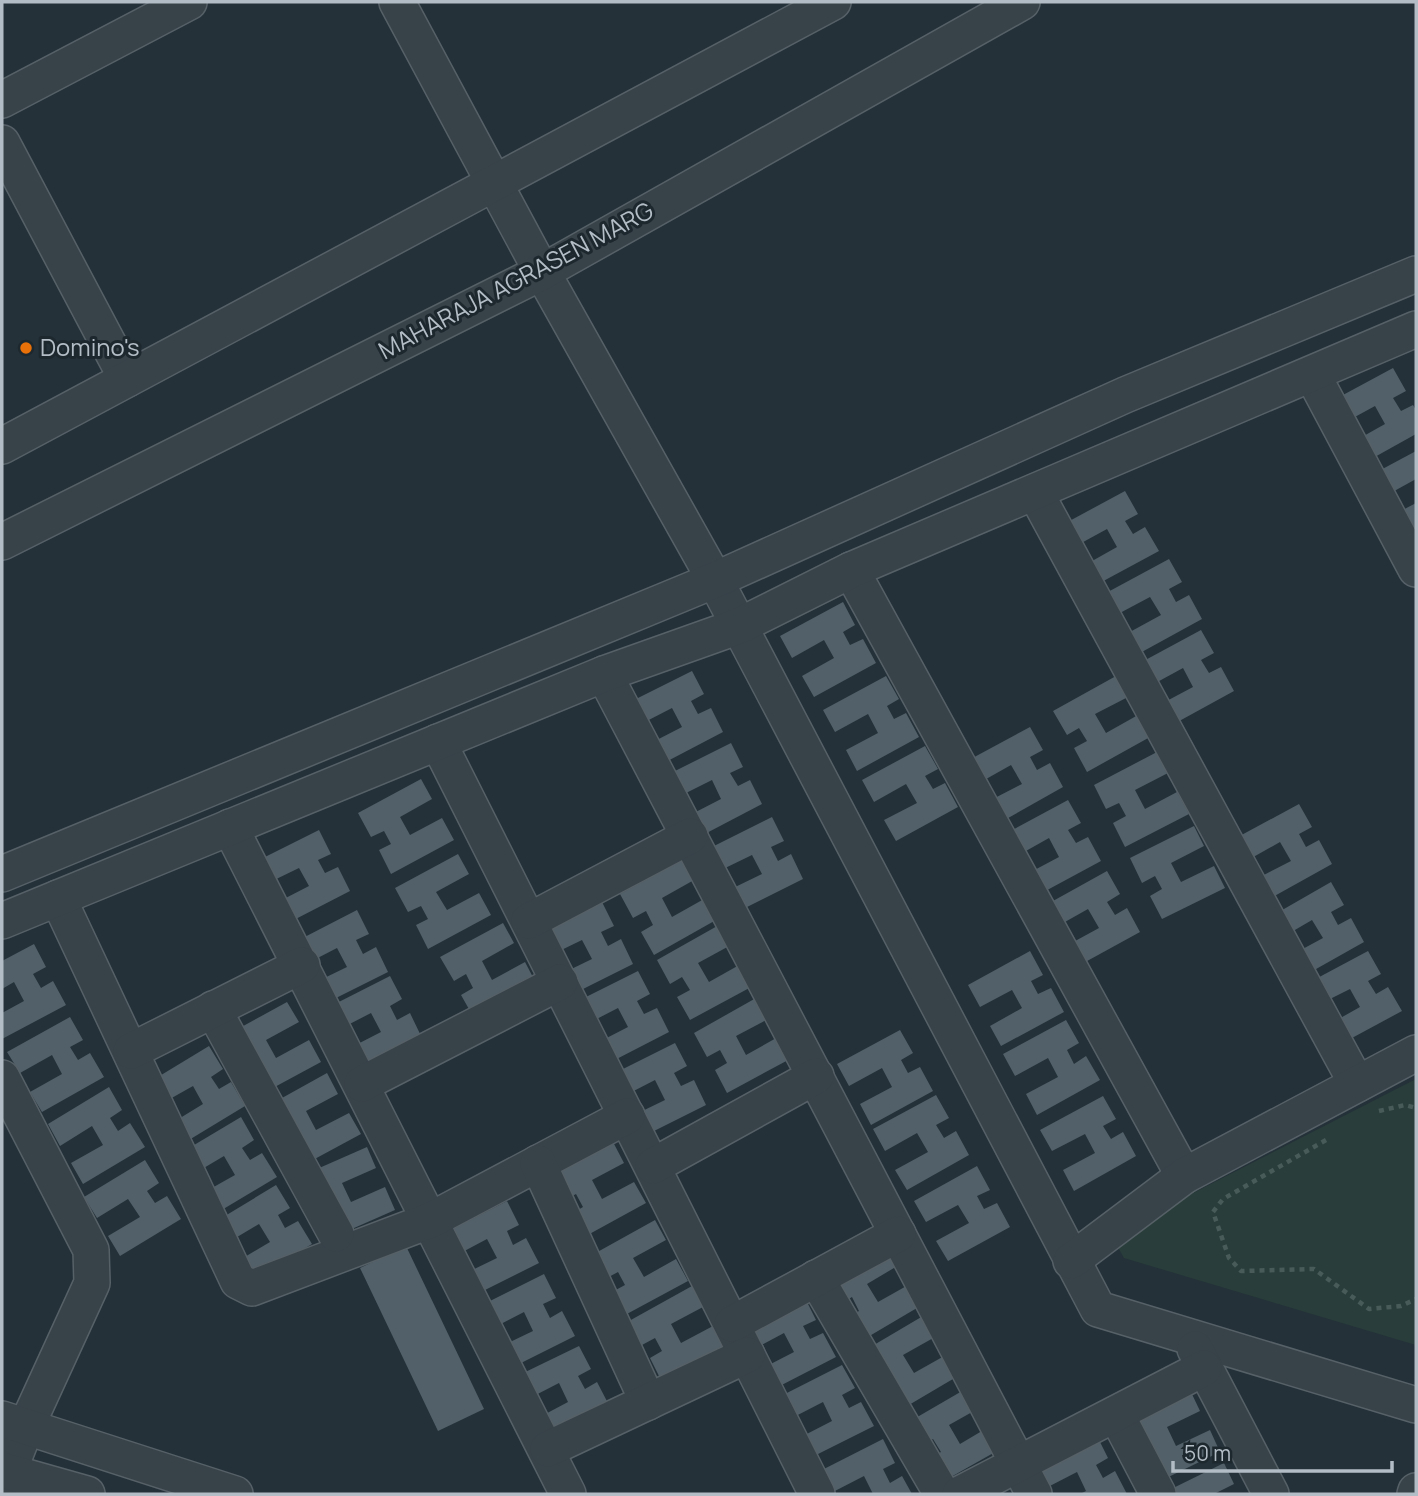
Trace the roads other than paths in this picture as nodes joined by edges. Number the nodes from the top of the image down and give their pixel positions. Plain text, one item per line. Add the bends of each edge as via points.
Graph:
1 (189, 2) edge
2 (397, 2) edge
3 (833, 2) edge
4 (1022, 2) edge
5 (2, 100) edge
6 (2, 143) edge
7 (493, 183) junction
8 (542, 272) junction
9 (1416, 274) edge
10 (1416, 329) edge
11 (1312, 374) junction
12 (127, 379) junction
13 (2, 446) edge
14 (1035, 492) junction
15 (2, 542) edge
16 (1416, 569) edge
17 (851, 570) junction
18 (715, 580) junction
19 (739, 626) junction
20 (604, 674) junction
21 (438, 742) junction
22 (230, 828) junction
23 (690, 836) junction
24 (2, 874) edge
25 (58, 898) junction
26 (529, 920) junction
27 (2, 921) edge
28 (302, 965) junction
29 (560, 982) junction
30 (213, 1009) junction
31 (131, 1051) junction
32 (1416, 1053) edge
33 (816, 1076) junction
34 (2, 1078) edge
35 (362, 1084) junction
36 (1363, 1098) junction
37 (627, 1116) junction
38 (538, 1163) junction
39 (653, 1166) junction
40 (1184, 1176) junction
41 (431, 1220) junction
42 (336, 1234) dead end
43 (898, 1234) junction
44 (1071, 1261) junction
45 (816, 1278) junction
46 (732, 1324) junction
47 (1197, 1353) junction
48 (747, 1355) junction
49 (648, 1402) junction
50 (1416, 1405) edge
51 (1116, 1414) junction
52 (14, 1423) edge
53 (548, 1449) junction
54 (4, 1477) edge
55 (1027, 1479) edge
56 (86, 1494) edge
57 (235, 1494) edge
58 (568, 1494) edge
59 (817, 1494) edge
60 (942, 1494) edge
61 (960, 1494) edge
62 (1158, 1494) edge
63 (1271, 1494) edge

1 - 5 street
2 - 7 street
3 - 7 street
4 - 8 street, MAHARAJA AGRASEN MARG
6 - 12 street
7 - 8 street
7 - 12 street
8 - 15 street, MAHARAJA AGRASEN MARG
8 - 18 street
9 - 18 street via 1125,395
10 - 11 street
11 - 14 street
11 - 16 street
12 - 13 street
14 - 17 street
14 - 36 street
17 - 19 street
17 - 40 street
18 - 19 street
18 - 24 street
19 - 20 street
19 - 44 street
20 - 21 street
20 - 23 street
21 - 22 street
21 - 26 street
22 - 25 street
22 - 28 street
23 - 26 street
23 - 33 street
25 - 27 street
25 - 31 street
26 - 29 street
28 - 30 street
28 - 35 street
29 - 35 street
29 - 37 street
30 - 31 street
30 - 42 street
31 - 41 street via 244,1287 252,1289
32 - 36 street
33 - 39 street
33 - 43 street
34 - 52 street via 91,1250 94,1267 92,1283
35 - 41 street
36 - 40 street
37 - 38 street
37 - 39 street
38 - 41 street
38 - 49 street
39 - 46 street
40 - 44 street
41 - 53 street
43 - 45 street
43 - 55 street
44 - 47 street via 1103,1312
45 - 46 street
45 - 60 street
46 - 48 street
47 - 50 street
47 - 51 street
47 - 63 street
48 - 49 street
48 - 59 street
49 - 53 street
51 - 55 street
51 - 62 street
52 - 54 street
52 - 57 street
53 - 58 street
54 - 56 street
55 - 61 street

